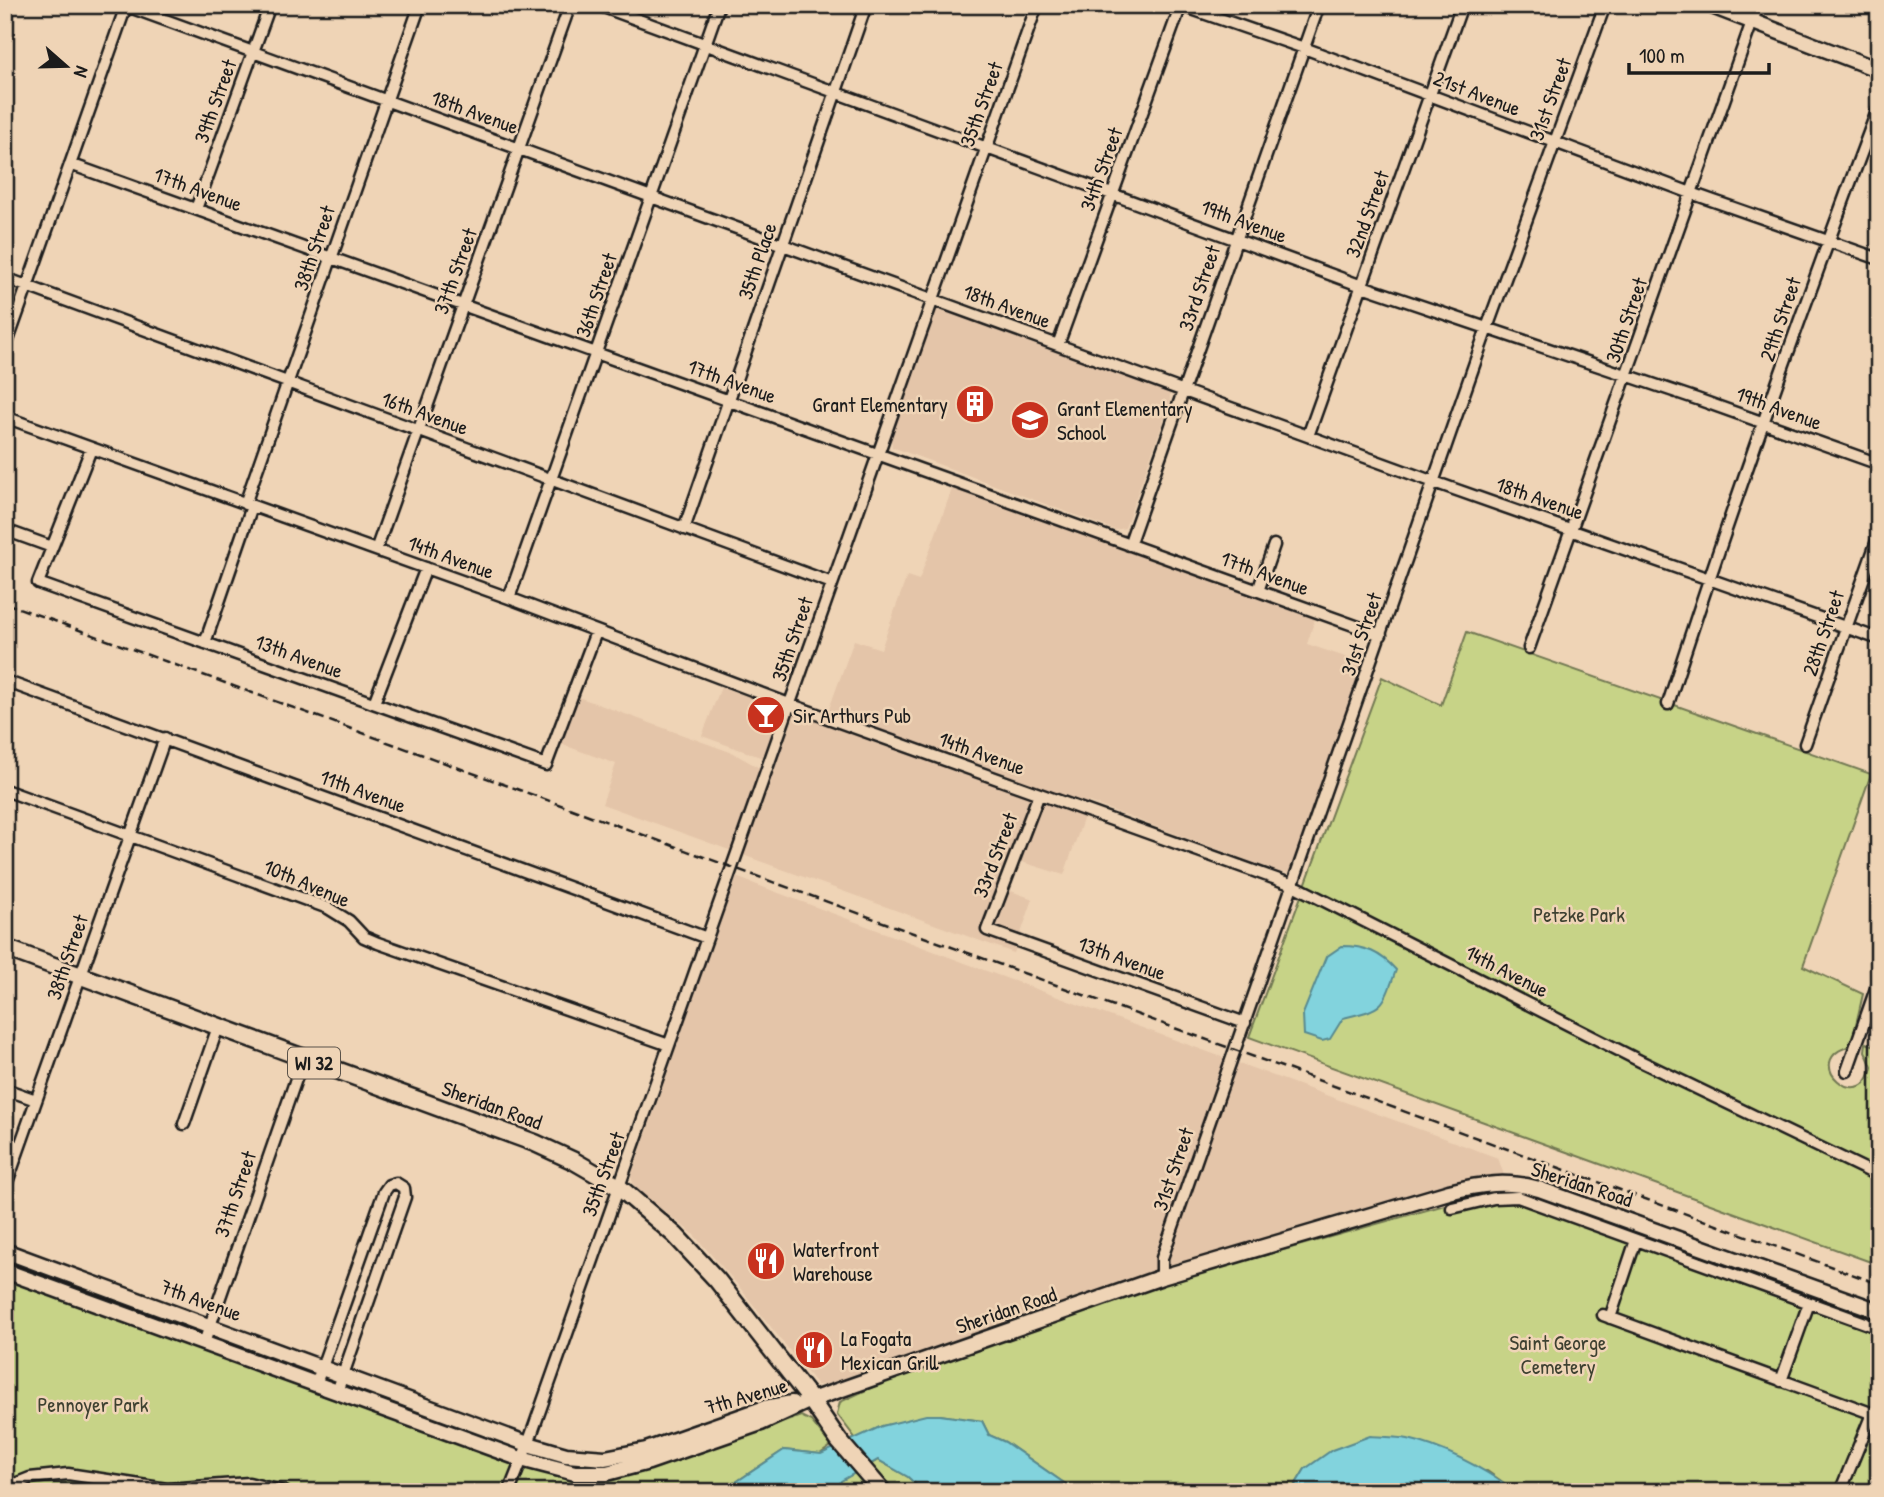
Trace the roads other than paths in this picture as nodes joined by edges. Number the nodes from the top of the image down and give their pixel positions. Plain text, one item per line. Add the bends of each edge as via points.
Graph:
1 (270, 5) edge
2 (420, 5) edge
3 (570, 5) edge
4 (598, 5) edge
5 (719, 5) edge
6 (866, 5) edge
7 (1037, 5) edge
8 (1181, 5) edge
9 (1319, 5) edge
10 (1462, 5) edge
11 (1605, 5) edge
12 (1709, 5) edge
13 (1758, 5) edge
14 (125, 6) edge
15 (1751, 23) junction
16 (705, 44) junction
17 (1304, 48) junction
18 (253, 52) junction
19 (1879, 70) edge
20 (836, 92) junction
21 (1429, 96) junction
22 (387, 101) junction
23 (1879, 106) edge
24 (1555, 143) junction
25 (985, 147) junction
26 (519, 149) junction
27 (70, 164) junction
28 (1113, 193) junction
29 (1691, 193) junction
30 (651, 197) junction
31 (196, 209) junction
32 (1237, 239) junction
33 (1828, 239) junction
34 (783, 245) junction
35 (331, 258) junction
36 (1879, 259) edge
37 (5, 278) edge
38 (27, 286) junction
39 (1362, 286) junction
40 (932, 299) junction
41 (463, 305) junction
42 (1487, 328) junction
43 (1058, 345) junction
44 (5, 349) edge
45 (596, 353) junction
46 (1626, 376) junction
47 (288, 382) junction
48 (1183, 391) junction
49 (728, 401) junction
50 (5, 417) edge
51 (1764, 423) junction
52 (419, 431) junction
53 (1308, 436) junction
54 (90, 449) junction
55 (877, 454) junction
56 (1879, 464) edge
57 (551, 480) junction
58 (1434, 482) junction
59 (248, 505) junction
60 (684, 528) junction
61 (1571, 529) junction
62 (5, 530) edge
63 (1879, 535) edge
64 (1129, 545) junction
65 (1273, 545) dead end
66 (52, 547) junction
67 (376, 550) junction
68 (426, 568) junction
69 (1709, 578) junction
70 (832, 583) junction
71 (1258, 591) junction
72 (509, 598) junction
73 (1845, 628) junction
74 (596, 632) junction
75 (1381, 635) junction
76 (1879, 639) edge
77 (205, 643) junction
78 (1529, 648) dead end
79 (5, 681) edge
80 (374, 703) junction
81 (789, 704) junction
82 (1668, 704) dead end
83 (165, 738) junction
84 (1805, 744) dead end
85 (5, 790) edge
86 (1039, 794) junction
87 (129, 835) junction
88 (1293, 885) junction
89 (987, 930) joint
90 (707, 938) junction
91 (5, 948) edge
92 (82, 975) junction
93 (1879, 980) edge
94 (1245, 1023) junction
95 (218, 1027) junction
96 (669, 1045) junction
97 (303, 1059) junction
98 (1847, 1070) dead end
99 (5, 1089) edge
100 (36, 1100) junction
101 (184, 1124) dead end
102 (1879, 1176) edge
103 (619, 1187) junction
104 (5, 1188) edge
105 (1452, 1208) dead end
106 (1636, 1240) junction
107 (5, 1251) edge
108 (5, 1271) edge
109 (1162, 1277) junction
110 (1809, 1303) junction
111 (1879, 1311) edge
112 (210, 1325) junction
113 (1879, 1328) edge
114 (204, 1343) junction
115 (322, 1368) junction
116 (343, 1375) junction
117 (1781, 1381) junction
118 (316, 1384) junction
119 (337, 1392) junction
120 (811, 1401) junction
121 (1875, 1415) edge
122 (528, 1444) junction
123 (521, 1459) junction
124 (5, 1488) edge
125 (285, 1492) edge
126 (509, 1492) edge
127 (883, 1492) edge
128 (1840, 1492) edge

1 - 18 street, 39th Street
2 - 22 street, 38th Street
3 - 26 street, 37th Street
4 - 16 street, 19th Avenue
5 - 16 street, 36th Street
6 - 20 street, 35th Place
7 - 25 street, 35th Street
8 - 17 street, 21st Avenue
8 - 28 street, 34th Street
9 - 17 street, 33rd Street
10 - 21 street, 32nd Street
11 - 24 street, 31st Street
12 - 15 street
13 - 15 street, 30th Street
14 - 18 street, 18th Avenue
14 - 27 street
15 - 19 street
15 - 29 street, 30th Street
16 - 20 street, 19th Avenue
16 - 30 street, 36th Street
17 - 21 street, 21st Avenue
17 - 32 street, 33rd Street
18 - 22 street, 18th Avenue
18 - 31 street, 39th Street
20 - 25 street, 19th Avenue
20 - 34 street, 35th Place
21 - 24 street, 21st Avenue
21 - 39 street, 32nd Street
22 - 26 street, 18th Avenue
22 - 35 street, 38th Street
23 - 33 street, 29th Street
24 - 29 street, 21st Avenue
24 - 42 street, 31st Street
25 - 28 street, 19th Avenue
25 - 40 street, 35th Street
26 - 30 street, 18th Avenue
26 - 41 street, 37th Street
27 - 31 street, 17th Avenue
27 - 38 street
28 - 32 street, 19th Avenue
28 - 43 street, 34th Street
29 - 33 street, 21st Avenue
29 - 46 street, 30th Street
30 - 34 street, 18th Avenue
30 - 45 street, 36th Street
31 - 35 street, 17th Avenue
32 - 39 street, 19th Avenue
32 - 48 street, 33rd Street
33 - 36 street, 21st Avenue
33 - 51 street, 29th Street
34 - 40 street, 18th Avenue
34 - 49 street, 35th Place
35 - 41 street, 17th Avenue
35 - 47 street, 38th Street
37 - 38 street, 16th Avenue
38 - 44 street
38 - 47 street, 16th Avenue
39 - 42 street, 19th Avenue
39 - 53 street, 32nd Street
40 - 43 street, 18th Avenue
40 - 55 street, 35th Street
41 - 45 street, 17th Avenue
41 - 52 street, 37th Street
42 - 46 street, 19th Avenue
42 - 58 street, 31st Street
43 - 48 street, 18th Avenue
45 - 49 street, 17th Avenue
45 - 57 street, 36th Street
46 - 51 street, 19th Avenue
46 - 61 street, 30th Street
47 - 52 street, 16th Avenue
47 - 59 street, 38th Street
48 - 53 street, 18th Avenue
48 - 64 street, 33rd Street
49 - 55 street, 17th Avenue
49 - 60 street, 35th Place
50 - 54 street, 14th Avenue
51 - 56 street, 19th Avenue
51 - 69 street, 29th Street
52 - 57 street, 16th Avenue
52 - 67 street, 37th Street
53 - 58 street, 18th Avenue
54 - 59 street, 14th Avenue
54 - 66 street
55 - 64 street, 17th Avenue
55 - 70 street, 35th Street
57 - 60 street, 16th Avenue
57 - 72 street, 36th Street
58 - 61 street, 18th Avenue
58 - 75 street, 31st Street
59 - 67 street, 14th Avenue
59 - 77 street, 38th Street
60 - 70 street, 16th Avenue
61 - 69 street, 18th Avenue
61 - 78 street, 30th Street
62 - 66 street
63 - 73 street, 28th Street
64 - 71 street, 17th Avenue
65 - 71 street
66 - 77 street, 13th Avenue via 38,583
67 - 68 street, 14th Avenue
68 - 72 street, 14th Avenue
68 - 80 street
69 - 73 street, 18th Avenue
69 - 82 street, 29th Street
70 - 81 street, 35th Street
71 - 75 street, 17th Avenue
72 - 74 street, 14th Avenue
73 - 76 street, 18th Avenue
73 - 84 street, 28th Street
74 - 80 street, 13th Avenue via 546,765
74 - 81 street, 14th Avenue
75 - 88 street, 31st Street
77 - 80 street, 13th Avenue
79 - 83 street, 11th Avenue
81 - 86 street, 14th Avenue
81 - 90 street, 35th Street
83 - 87 street, 38th Street
83 - 90 street, 11th Avenue
85 - 87 street, 10th Avenue
86 - 88 street, 14th Avenue
86 - 89 street, 33rd Street
87 - 92 street, 38th Street
87 - 96 street, 10th Avenue via 328,908 378,943
88 - 94 street, 31st Street
88 - 102 street, 14th Avenue
89 - 94 street, 13th Avenue
90 - 96 street, 35th Street
91 - 92 main road, Sheridan Road / WI 32
92 - 95 main road, Sheridan Road / WI 32
92 - 100 street, 38th Street
93 - 98 street
94 - 109 street, 31st Street via 1162,1258
95 - 97 main road, Sheridan Road / WI 32
95 - 101 street
96 - 103 street, 35th Street
97 - 103 main road, Sheridan Road / WI 32 via 536,1143
97 - 112 street, 37th Street
99 - 100 street
100 - 104 street, 38th Street
103 - 120 main road, Sheridan Road / WI 32 via 675,1235 717,1280
103 - 122 street, 35th Street
105 - 106 street via 1518,1197
106 - 110 street
106 - 117 street via 1606,1317
107 - 112 street, 7th Avenue
108 - 114 street, 7th Avenue
109 - 111 street, Sheridan Road via 1463,1189 1504,1183 1539,1189
109 - 120 street, Sheridan Road
110 - 113 street
110 - 117 street
112 - 114 street, 37th Street
112 - 115 street, 7th Avenue
114 - 118 street, 7th Avenue
115 - 116 street, 7th Avenue
115 - 116 street via 384,1192 396,1183 404,1188 405,1197
115 - 118 street
116 - 119 street
116 - 122 street, 7th Avenue
117 - 121 street
118 - 119 street, 7th Avenue
119 - 123 street, 7th Avenue
120 - 122 street, 7th Avenue via 765,1408 646,1450 605,1458 566,1455
120 - 123 street, 7th Avenue via 749,1428 607,1473 575,1473
120 - 127 main road, WI 32
121 - 128 street
122 - 123 street, 35th Street
123 - 126 street, 35th Street
124 - 125 street via 30,1478 68,1475 167,1489 249,1483

